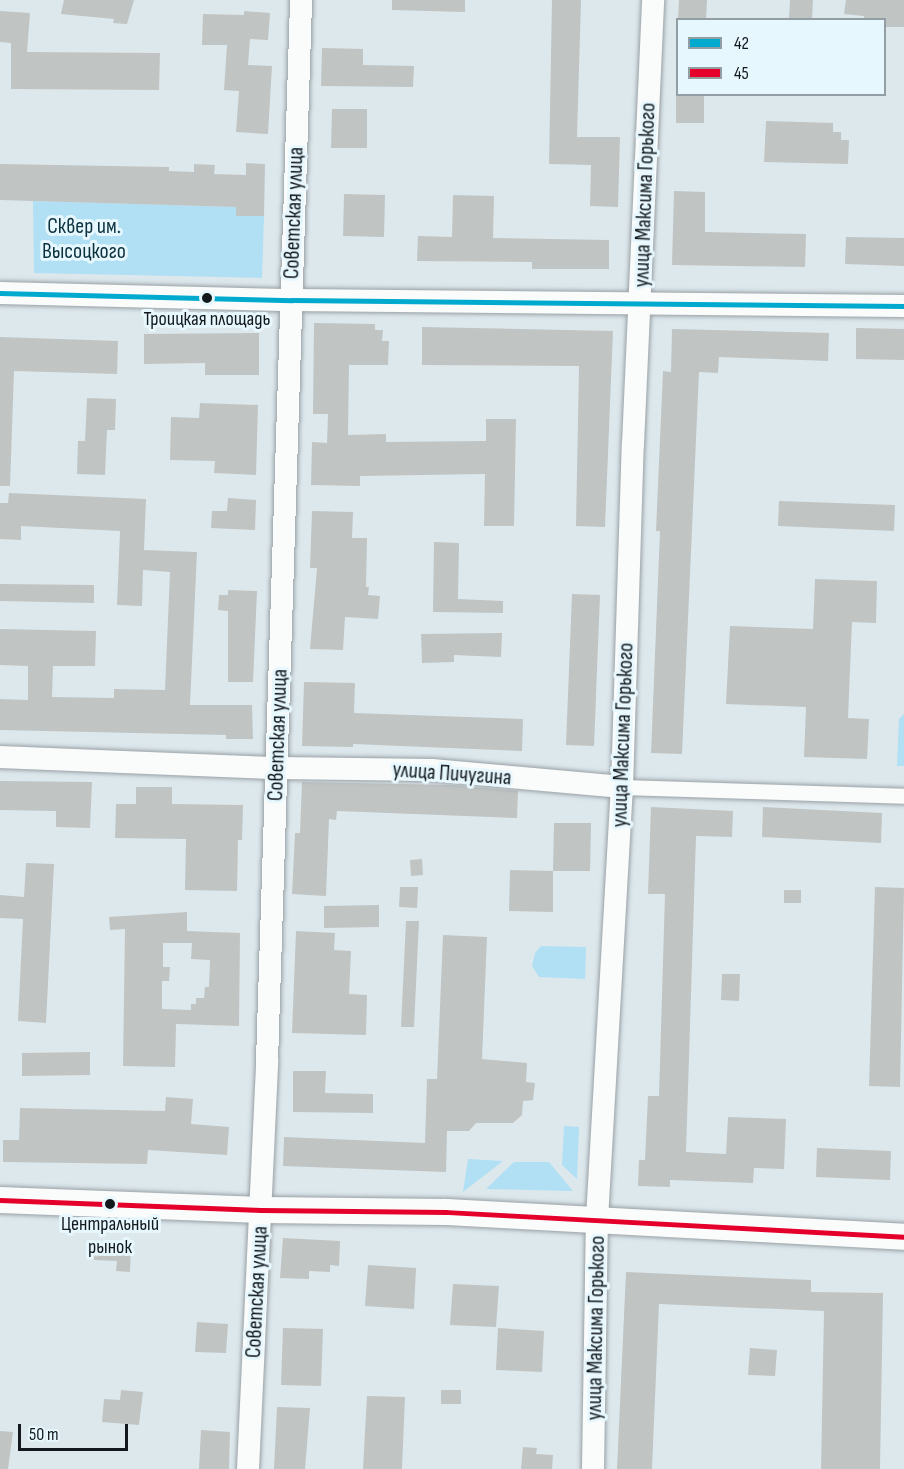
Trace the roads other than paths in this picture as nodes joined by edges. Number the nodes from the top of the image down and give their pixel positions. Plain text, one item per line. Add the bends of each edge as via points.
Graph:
1 (301, 0) edge
2 (653, 0) edge
3 (0, 293) edge
4 (292, 300) junction
5 (640, 304) junction
6 (904, 306) edge
7 (0, 757) edge
8 (278, 768) junction
9 (622, 787) junction
10 (904, 796) edge
11 (0, 1200) edge
12 (261, 1210) junction
13 (597, 1219) junction
14 (904, 1237) edge
15 (248, 1469) edge
16 (593, 1469) edge

1 - 4 street, Советская улица
2 - 5 street, улица Максима Горького
3 - 4 street
4 - 5 street
4 - 8 street, Советская улица
5 - 6 street
5 - 9 street, улица Максима Горького
7 - 8 street, улица Пичугина
8 - 9 street, улица Пичугина via 432,770
8 - 12 street, Советская улица
9 - 10 street, улица Пичугина
9 - 13 street, улица Максима Горького
11 - 12 main road
12 - 13 main road
12 - 15 street, Советская улица
13 - 14 main road
13 - 16 street, улица Максима Горького

